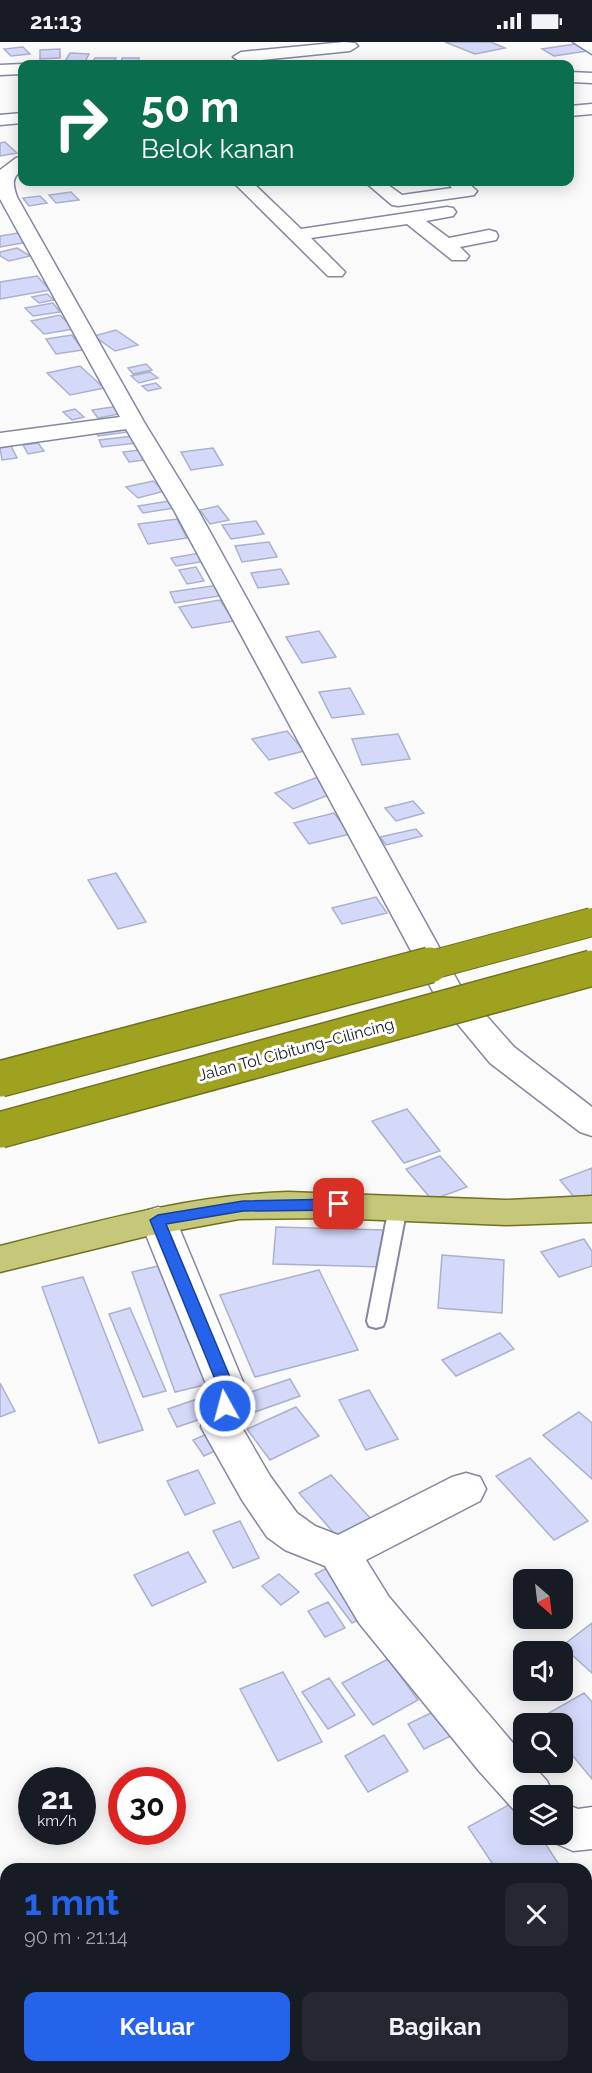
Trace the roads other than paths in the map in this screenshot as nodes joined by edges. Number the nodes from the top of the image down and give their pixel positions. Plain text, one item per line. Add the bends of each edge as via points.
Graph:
1 (581, 42) edge
2 (350, 46) dead end
3 (280, 47) edge
4 (592, 49) edge
5 (241, 57) dead end
6 (265, 60) edge
7 (18, 69) edge
8 (0, 70) edge
9 (574, 76) edge
10 (592, 78) edge
11 (592, 109) edge
12 (574, 111) edge
13 (18, 118) edge
14 (0, 120) edge
15 (18, 165) edge
16 (246, 186) edge
17 (379, 186) edge
18 (461, 186) edge
19 (447, 212) dead end
20 (411, 218) junction
21 (297, 235) junction
22 (489, 236) dead end
23 (335, 272) dead end
24 (133, 422) junction
25 (0, 440) edge
26 (592, 922) edge
27 (592, 968) edge
28 (0, 1079) edge
29 (592, 1124) edge
30 (0, 1130) edge
31 (398, 1207) junction
32 (592, 1209) edge
33 (158, 1220) junction
34 (0, 1259) edge
35 (376, 1321) dead end
36 (466, 1489) dead end
37 (340, 1554) junction
38 (521, 1785) edge
39 (592, 1828) edge
40 (573, 1829) edge

1 - 4 street
2 - 3 street
3 - 6 street
5 - 6 street
7 - 8 street
9 - 10 street
11 - 12 street
13 - 14 street
15 - 24 street via 7,173 4,184 9,197
16 - 21 street
17 - 18 street via 398,201 468,191
19 - 20 street
20 - 21 street
20 - 22 street via 451,250
21 - 23 street
24 - 25 street
24 - 29 street via 187,512 448,992 502,1055
26 - 28 highway, bridge
27 - 30 highway, Jalan Tol Cibitung–Cilincing, bridge
31 - 32 main road via 507,1212
31 - 33 main road via 243,1206
31 - 35 lane
33 - 34 main road
33 - 37 street via 227,1389 220,1427 282,1525 300,1538
36 - 37 street
37 - 38 street via 374,1610
39 - 40 street

